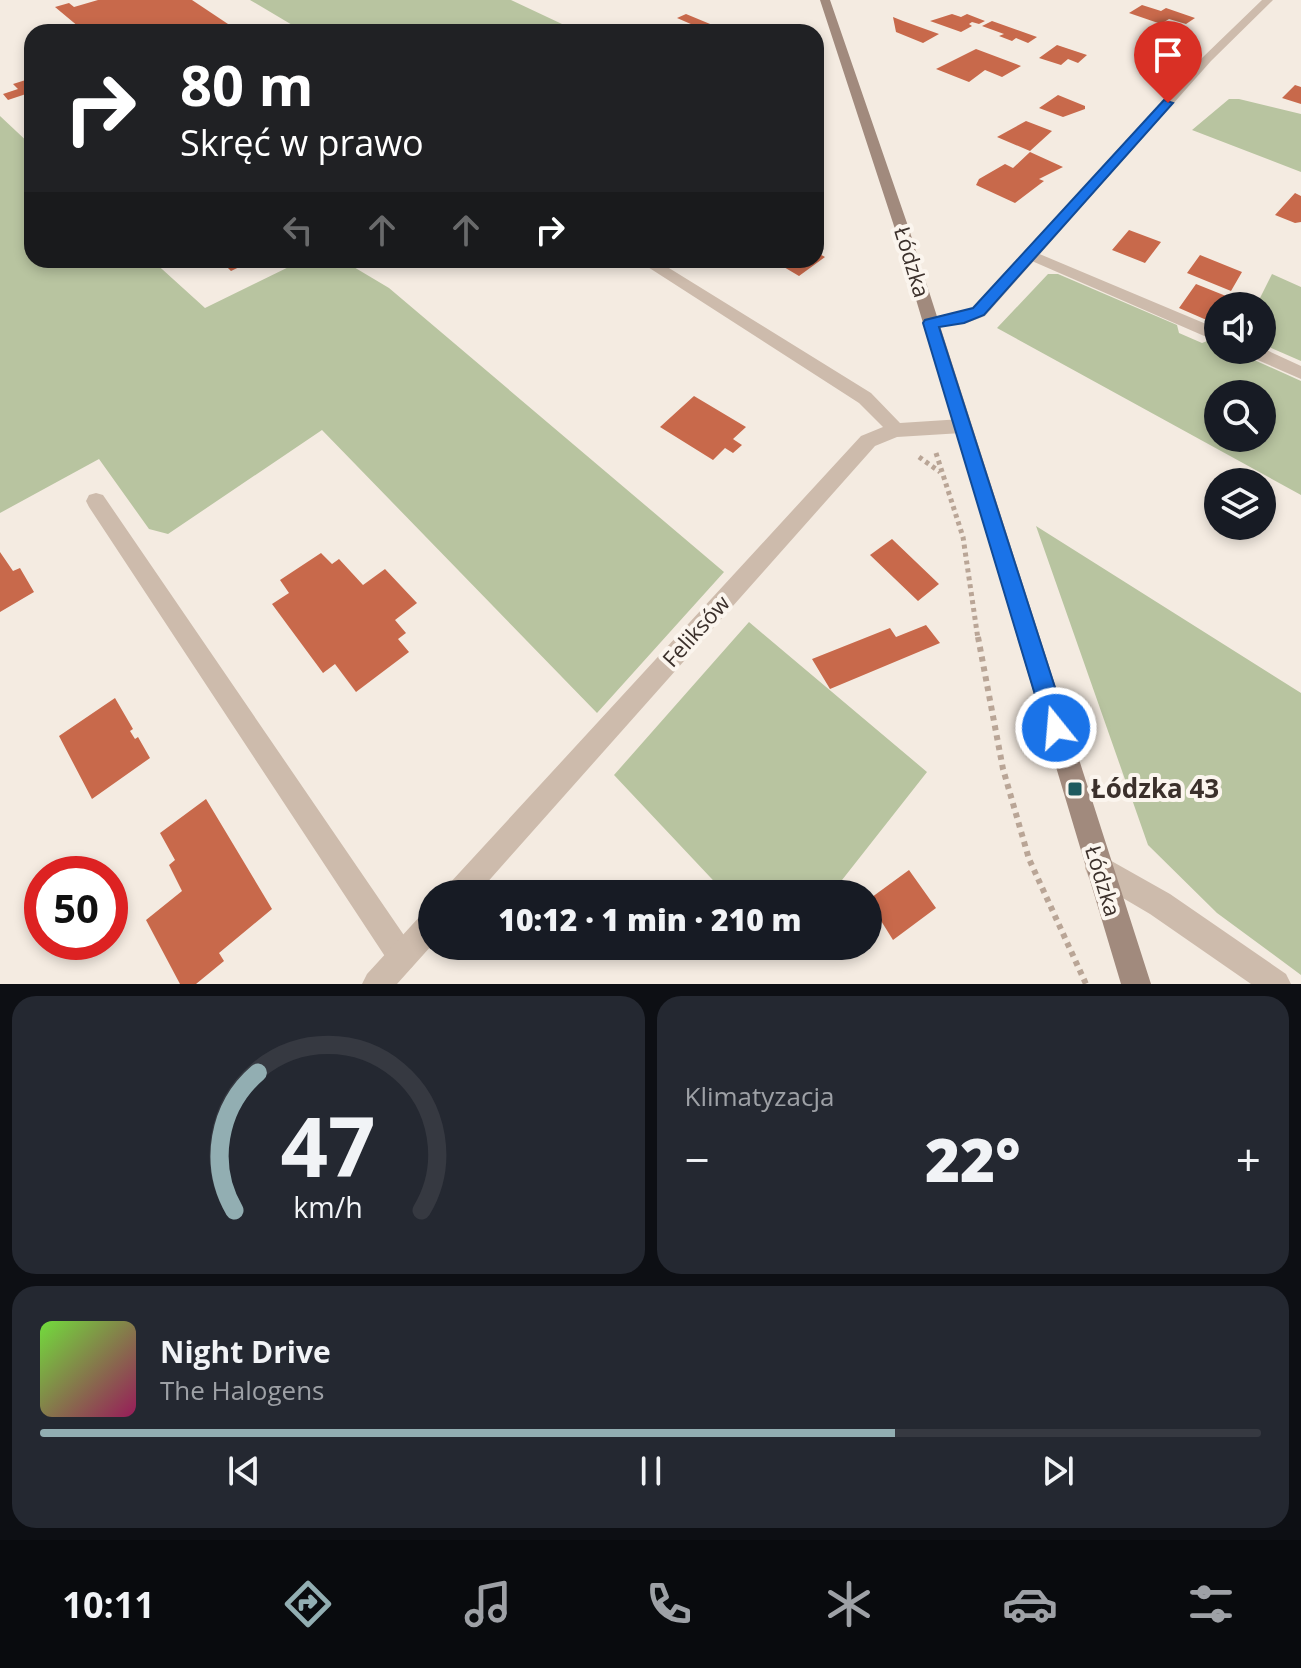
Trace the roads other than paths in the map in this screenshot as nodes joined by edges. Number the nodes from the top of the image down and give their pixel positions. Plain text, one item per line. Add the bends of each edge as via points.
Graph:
1 (825, 0) edge
2 (1268, 0) edge
3 (1030, 255) junction
4 (658, 268) edge
5 (931, 323) junction
6 (1204, 330) edge
7 (1276, 362) edge
8 (1301, 373) edge
9 (962, 426) junction
10 (895, 430) junction
11 (96, 501) dead end
12 (1099, 868) junction
13 (472, 880) edge
14 (418, 939) edge
15 (402, 957) junction
16 (377, 984) edge
17 (1136, 984) edge
18 (1276, 984) edge

1 - 5 main road, Łódzka
2 - 3 street via 1207,59
3 - 5 street via 979,312
3 - 6 street
4 - 10 street via 865,398
5 - 9 main road, Łódzka
7 - 8 street
9 - 10 street, Feliksów
9 - 12 main road, Łódzka
10 - 13 street, Feliksów via 868,441
11 - 15 street
12 - 17 main road, Łódzka
12 - 18 street
14 - 15 street
15 - 16 street

